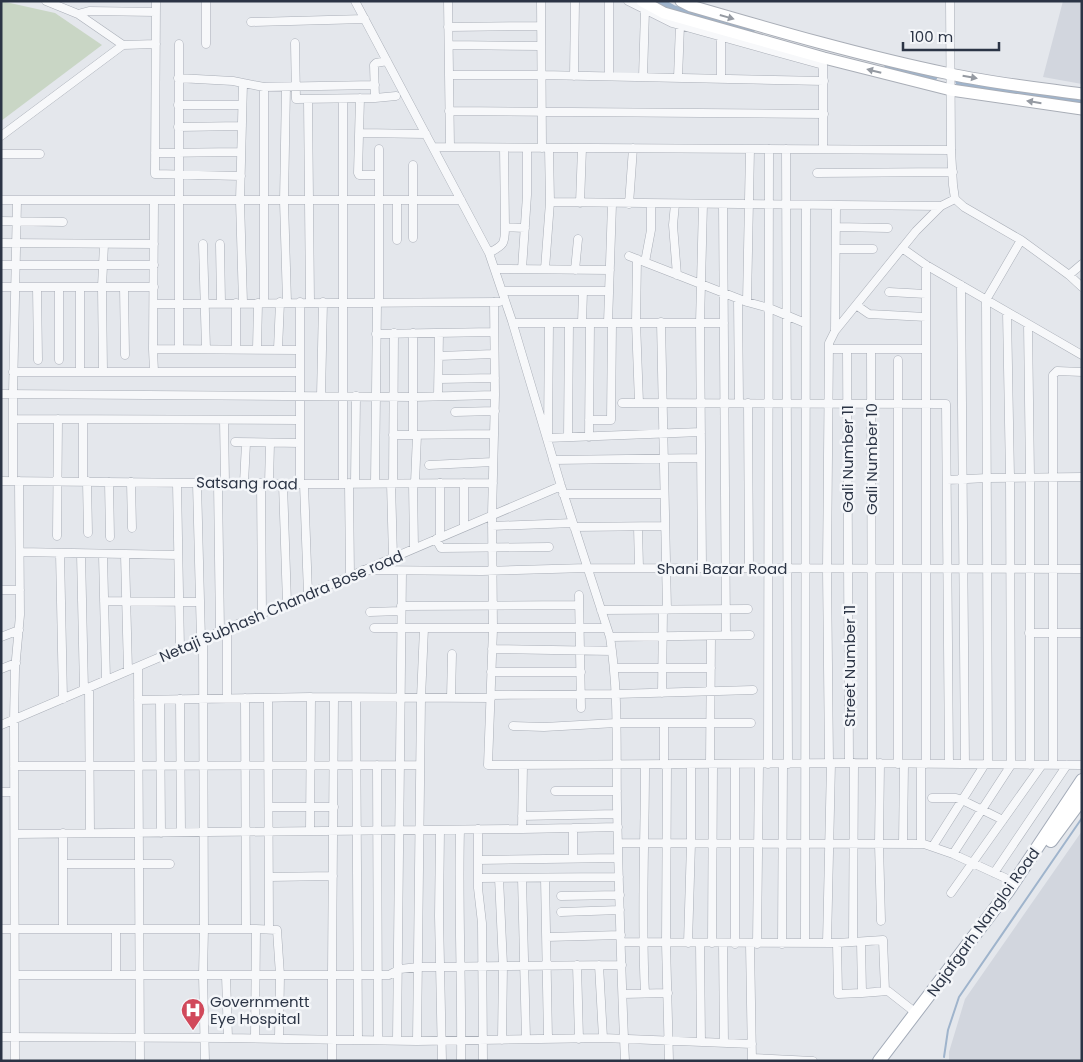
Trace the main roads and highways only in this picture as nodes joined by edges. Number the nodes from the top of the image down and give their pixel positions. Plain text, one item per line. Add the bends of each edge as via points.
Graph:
1 (1082, 780) edge
2 (1082, 799) edge
3 (880, 1061) edge
4 (890, 1061) edge

1 - 3 main road, Najafgarh Nangloi Road via 1014,882
2 - 4 main road via 1016,894

